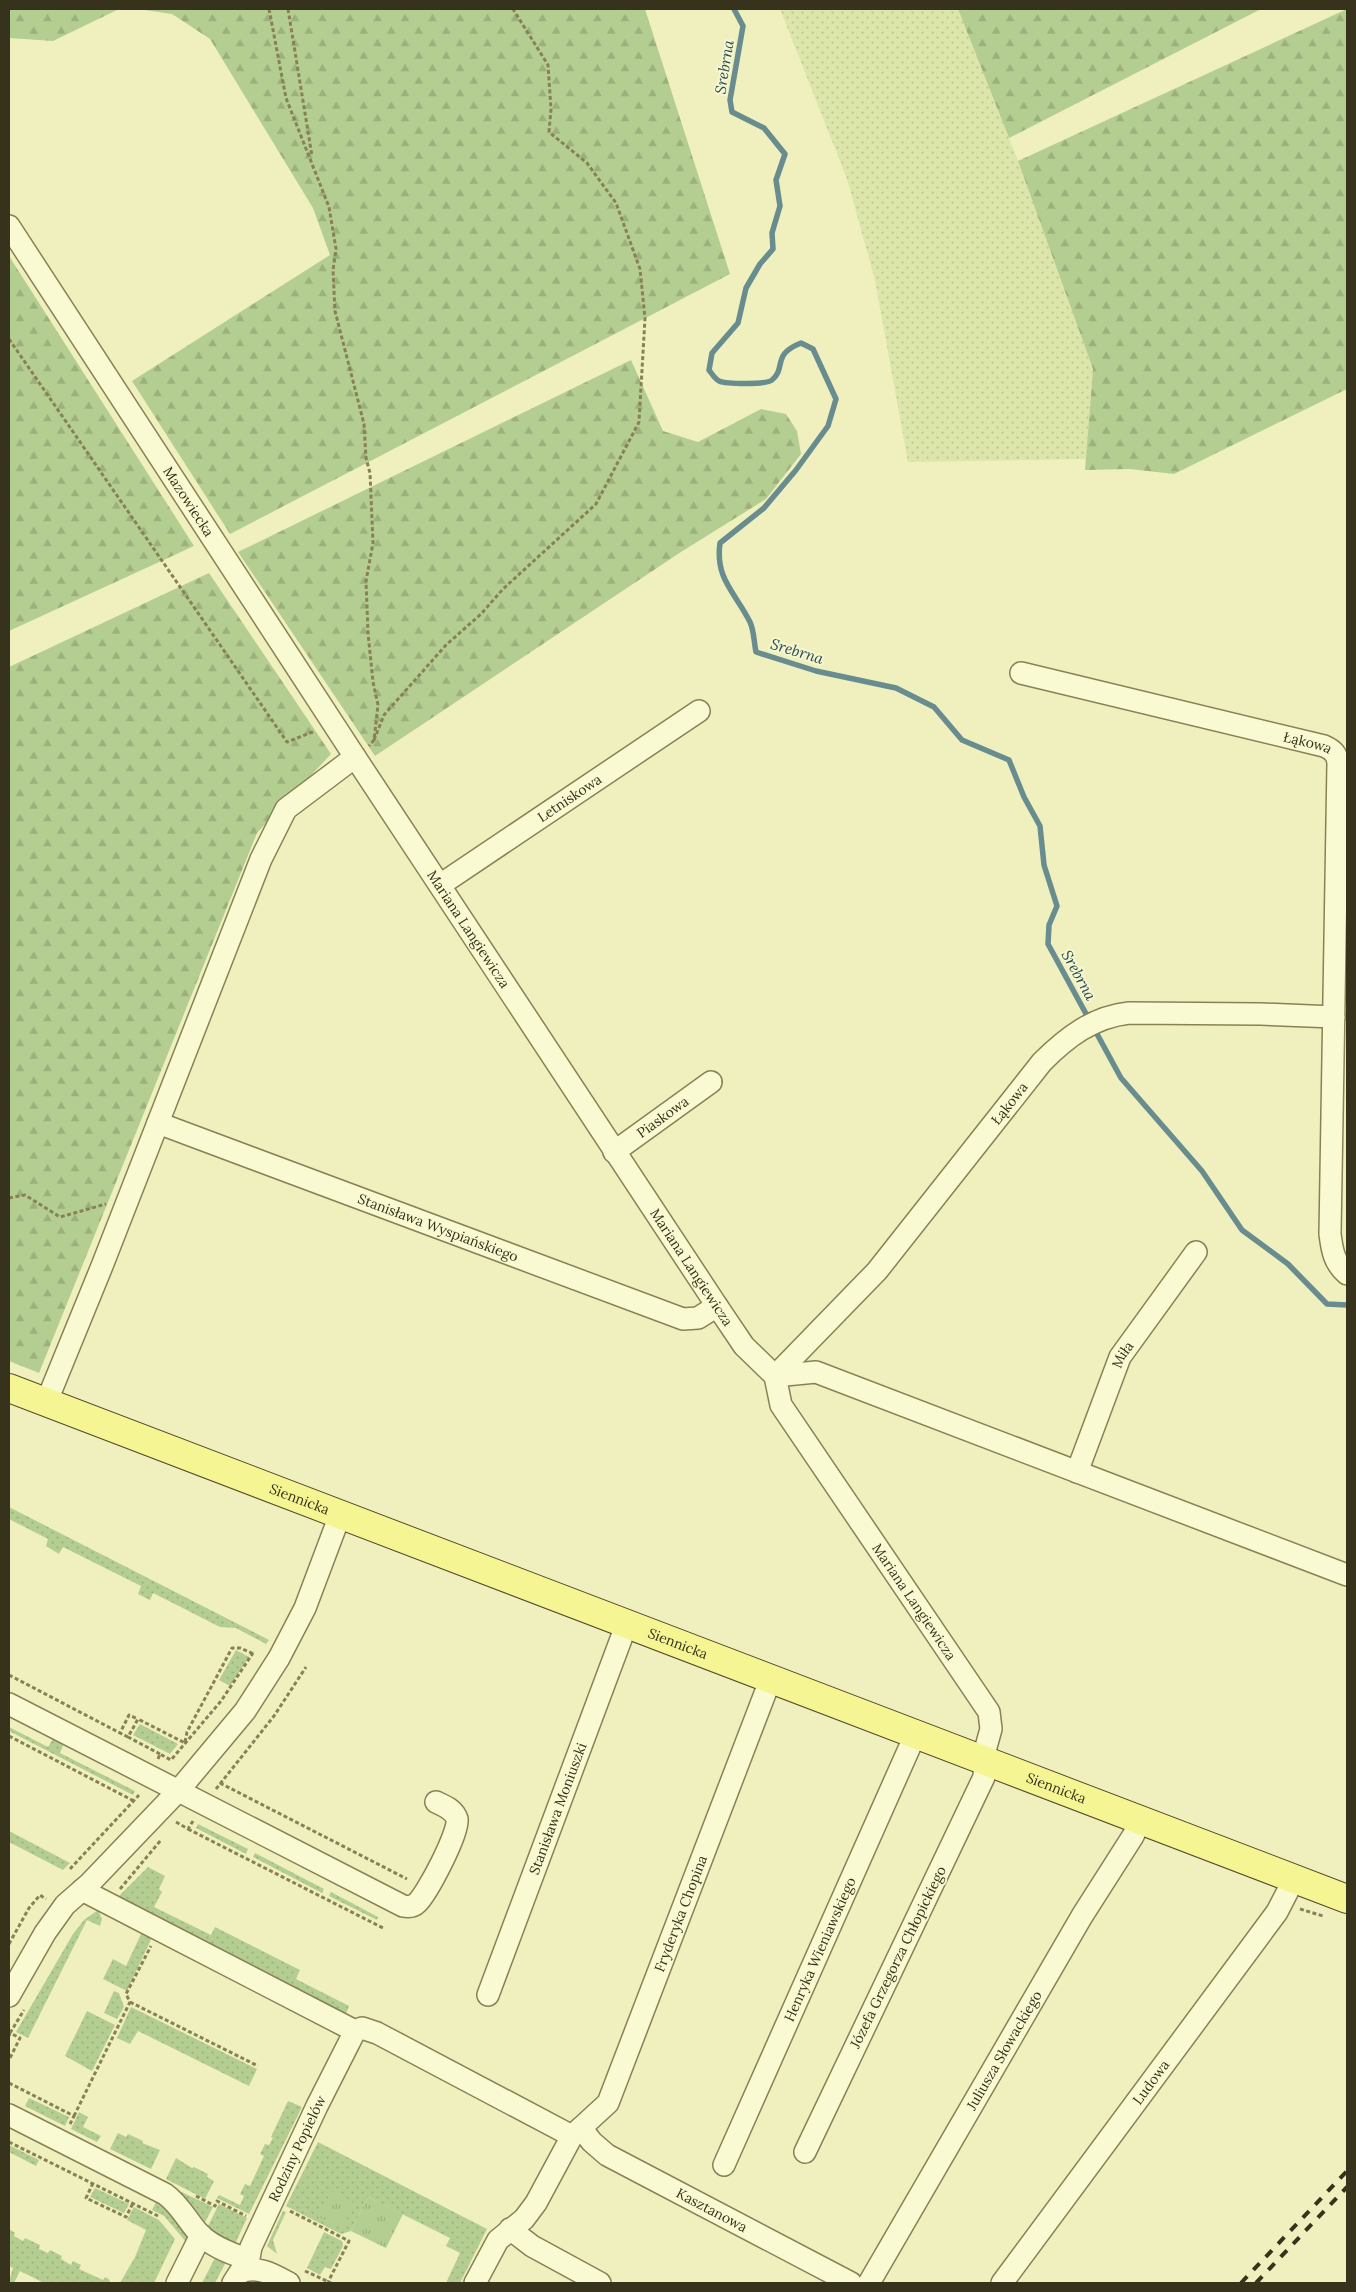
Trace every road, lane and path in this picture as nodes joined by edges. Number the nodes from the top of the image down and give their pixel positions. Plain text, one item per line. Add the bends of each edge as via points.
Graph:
1 (269, 9) edge
2 (288, 9) edge
3 (513, 9) edge
4 (313, 166) junction
5 (9, 226) edge
6 (9, 339) edge
7 (1021, 673) dead end
8 (699, 711) dead end
9 (333, 724) junction
10 (374, 740) junction
11 (355, 757) junction
12 (368, 777) joint
13 (440, 885) junction
14 (1334, 1017) junction
15 (710, 1082) dead end
16 (158, 1123) junction
17 (614, 1152) junction
18 (130, 1195) junction
19 (9, 1198) edge
20 (1196, 1252) dead end
21 (1347, 1274) edge
22 (717, 1306) junction
23 (775, 1376) junction
24 (9, 1388) edge
25 (46, 1403) junction
26 (1077, 1472) junction
27 (340, 1515) junction
28 (1347, 1575) edge
29 (627, 1623) junction
30 (306, 1667) dead end
31 (9, 1675) edge
32 (771, 1678) junction
33 (9, 1704) edge
34 (138, 1719) junction
35 (120, 1733) junction
36 (916, 1733) junction
37 (9, 1736) edge
38 (128, 1737) junction
39 (185, 1743) junction
40 (160, 1754) junction
41 (986, 1760) junction
42 (150, 1775) junction
43 (220, 1783) junction
44 (179, 1790) junction
45 (139, 1795) dead end
46 (134, 1801) junction
47 (436, 1802) dead end
48 (204, 1804) junction
49 (159, 1811) junction
50 (1141, 1819) junction
51 (188, 1829) junction
52 (163, 1837) dead end
53 (70, 1869) dead end
54 (407, 1879) dead end
55 (1294, 1879) junction
56 (82, 1890) junction
57 (116, 1894) dead end
58 (40, 1895) dead end
59 (1338, 1908) edge
60 (1298, 1909) dead end
61 (383, 1928) dead end
62 (9, 1944) edge
63 (149, 1951) dead end
64 (9, 1996) edge
65 (488, 1996) dead end
66 (130, 2002) junction
67 (355, 2031) junction
68 (9, 2036) edge
69 (9, 2060) edge
70 (258, 2066) dead end
71 (9, 2084) edge
72 (27, 2092) dead end
73 (9, 2115) edge
74 (74, 2116) dead end
75 (577, 2132) junction
76 (9, 2142) edge
77 (804, 2152) dead end
78 (724, 2164) dead end
79 (93, 2183) junction
80 (133, 2203) junction
81 (212, 2204) dead end
82 (284, 2208) dead end
83 (162, 2219) dead end
84 (262, 2224) junction
85 (510, 2228) junction
86 (201, 2235) junction
87 (242, 2270) edge
88 (328, 2282) dead end
89 (177, 2283) edge
90 (289, 2283) edge
91 (475, 2283) edge
92 (600, 2283) edge
93 (851, 2283) edge
94 (868, 2283) edge
95 (1002, 2283) edge

1 - 4 path via 286,98
2 - 4 path
3 - 10 path via 548,65 551,109 548,132 587,163 616,203 640,269 645,318 639,422 596,504 446,645 384,716
4 - 10 path via 328,207 335,240 336,311 364,424 370,473 373,543 366,581 373,682 378,705
5 - 9 street, Mazowiecka
6 - 9 path via 287,742
7 - 14 street, Łąkowa via 1332,749 1338,763
8 - 13 street, Letniskowa
9 - 11 street, Mazowiecka
10 - 11 path
11 - 12 street, Mazowiecka
11 - 16 street via 286,809 261,860
12 - 13 street, Mariana Langiewicza
13 - 17 street, Mariana Langiewicza
14 - 21 street, Łąkowa via 1332,1249
14 - 23 street, Łąkowa via 1158,1012 1109,1016 1081,1029 1042,1062 877,1271
15 - 17 street, Piaskowa
16 - 18 street
16 - 22 street, Stanisława Wyspiańskiego via 675,1317 691,1320
17 - 22 street, Mariana Langiewicza
18 - 19 path via 60,1217 25,1195
18 - 25 street
20 - 26 street, Miła via 1120,1357
22 - 23 street, Mariana Langiewicza via 744,1346
23 - 26 street via 816,1372
23 - 41 street, Mariana Langiewicza via 781,1405 989,1712 992,1729
24 - 25 main road, Siennicka
25 - 27 main road, Siennicka
26 - 28 street
27 - 29 main road, Siennicka
27 - 44 street via 306,1608 279,1658 244,1710
29 - 32 main road, Siennicka
29 - 65 street, Stanisława Moniuszki
30 - 43 path via 274,1716
31 - 35 path
32 - 36 main road, Siennicka
32 - 75 street, Fryderyka Chopina via 608,2103
33 - 42 street
34 - 35 path via 129,1715
34 - 38 path
34 - 39 path
35 - 38 path
36 - 41 main road, Siennicka
36 - 78 street, Henryka Wieniawskiego
37 - 46 path
38 - 40 path
39 - 39 path via 232,1648 253,1653 221,1701
39 - 40 path via 171,1760
40 - 42 path
41 - 50 main road, Siennicka
41 - 77 street, Józefa Grzegorza Chłopickiego via 984,1777
42 - 44 street
43 - 48 path
43 - 54 path
44 - 48 street
44 - 49 street
45 - 46 path
46 - 53 path
47 - 48 street via 452,1810 457,1819 456,1828 440,1867 418,1903 409,1907
48 - 51 path
49 - 51 path
49 - 56 street
50 - 55 main road, Siennicka
50 - 94 street, Juliusza Słowackiego via 1134,1836 1082,1916
51 - 61 path
52 - 57 path
55 - 59 main road, Siennicka
55 - 95 street, Ludowa via 1277,1912
56 - 64 street via 65,1905 45,1933
56 - 67 street
58 - 62 path
59 - 60 path
63 - 66 path via 126,1994
66 - 70 path
66 - 74 path
67 - 75 street, Kasztanowa via 362,2028 377,2033
67 - 84 street, Rodziny Popielów
68 - 69 path via 10,2033 20,2038
71 - 72 path
73 - 86 street via 165,2194 177,2203
75 - 85 street, Fryderyka Chopina via 536,2203 524,2219
75 - 93 street, Kasztanowa via 607,2154
76 - 79 path
79 - 80 path
79 - 80 path via 86,2198 126,2217
80 - 83 path
81 - 84 path via 216,2206 218,2202
82 - 88 path via 349,2241
84 - 87 street, Rodziny Popielów
85 - 91 street, Fryderyka Chopina via 498,2240
85 - 92 street via 532,2246
86 - 87 street
86 - 89 street
87 - 90 street via 268,2273

